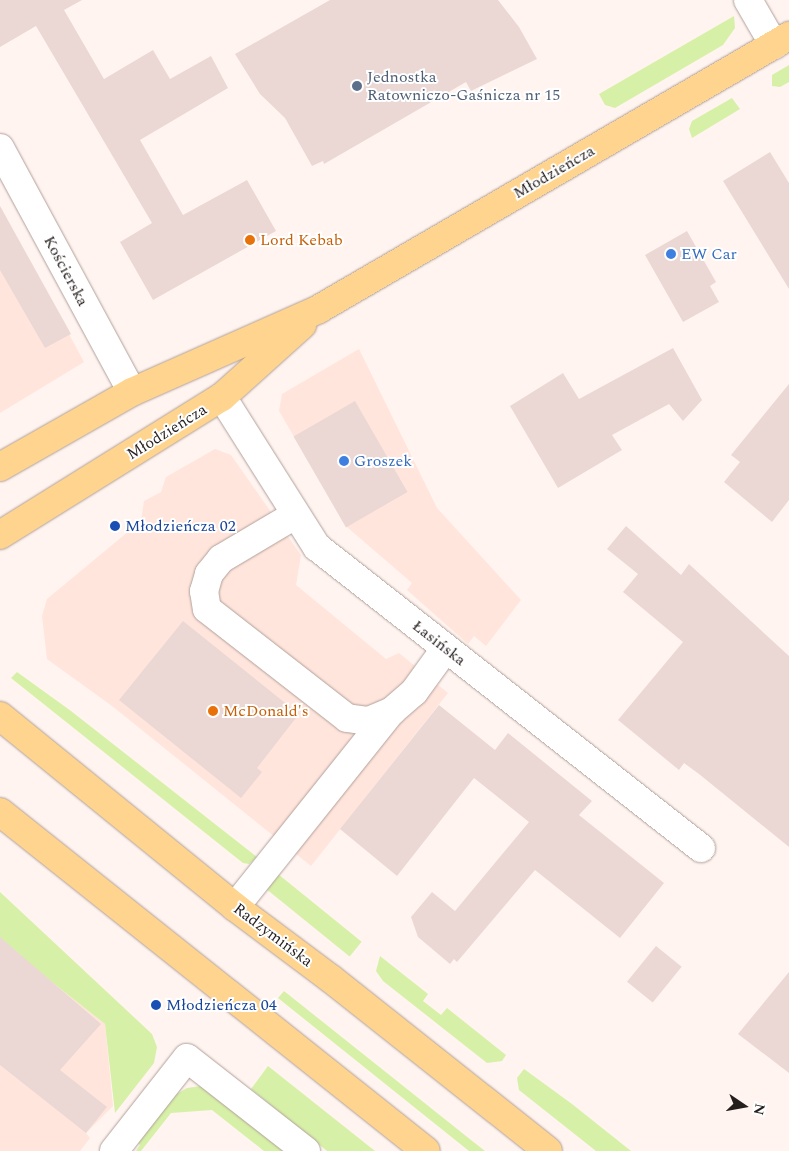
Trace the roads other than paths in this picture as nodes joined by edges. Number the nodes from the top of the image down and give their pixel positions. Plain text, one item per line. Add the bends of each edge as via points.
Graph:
1 (748, 0) edge
2 (781, 41) edge
3 (0, 148) edge
4 (319, 310) junction
5 (132, 392) junction
6 (222, 397) junction
7 (0, 467) edge
8 (295, 515) junction
9 (0, 535) edge
10 (446, 648) junction
11 (392, 711) junction
12 (0, 716) edge
13 (0, 812) edge
14 (701, 848) dead end
15 (235, 907) junction
16 (114, 1151) edge
17 (306, 1151) edge
18 (426, 1151) edge
19 (548, 1151) edge

1 - 2 street
2 - 4 main road, Młodzieńcza
3 - 5 street, Kościerska
4 - 5 main road, Młodzieńcza
4 - 6 main road, Młodzieńcza
5 - 7 main road, Młodzieńcza
6 - 8 street, Łasińska
6 - 9 main road, Młodzieńcza
8 - 10 street, Łasińska via 317,547
8 - 11 street via 221,559 209,574 204,592 207,609 347,718 369,721
10 - 11 street via 414,692
10 - 14 street, Łasińska
11 - 15 street
12 - 15 main road, Radzymińska
13 - 18 main road
15 - 19 main road, Radzymińska
16 - 17 street via 186,1058

